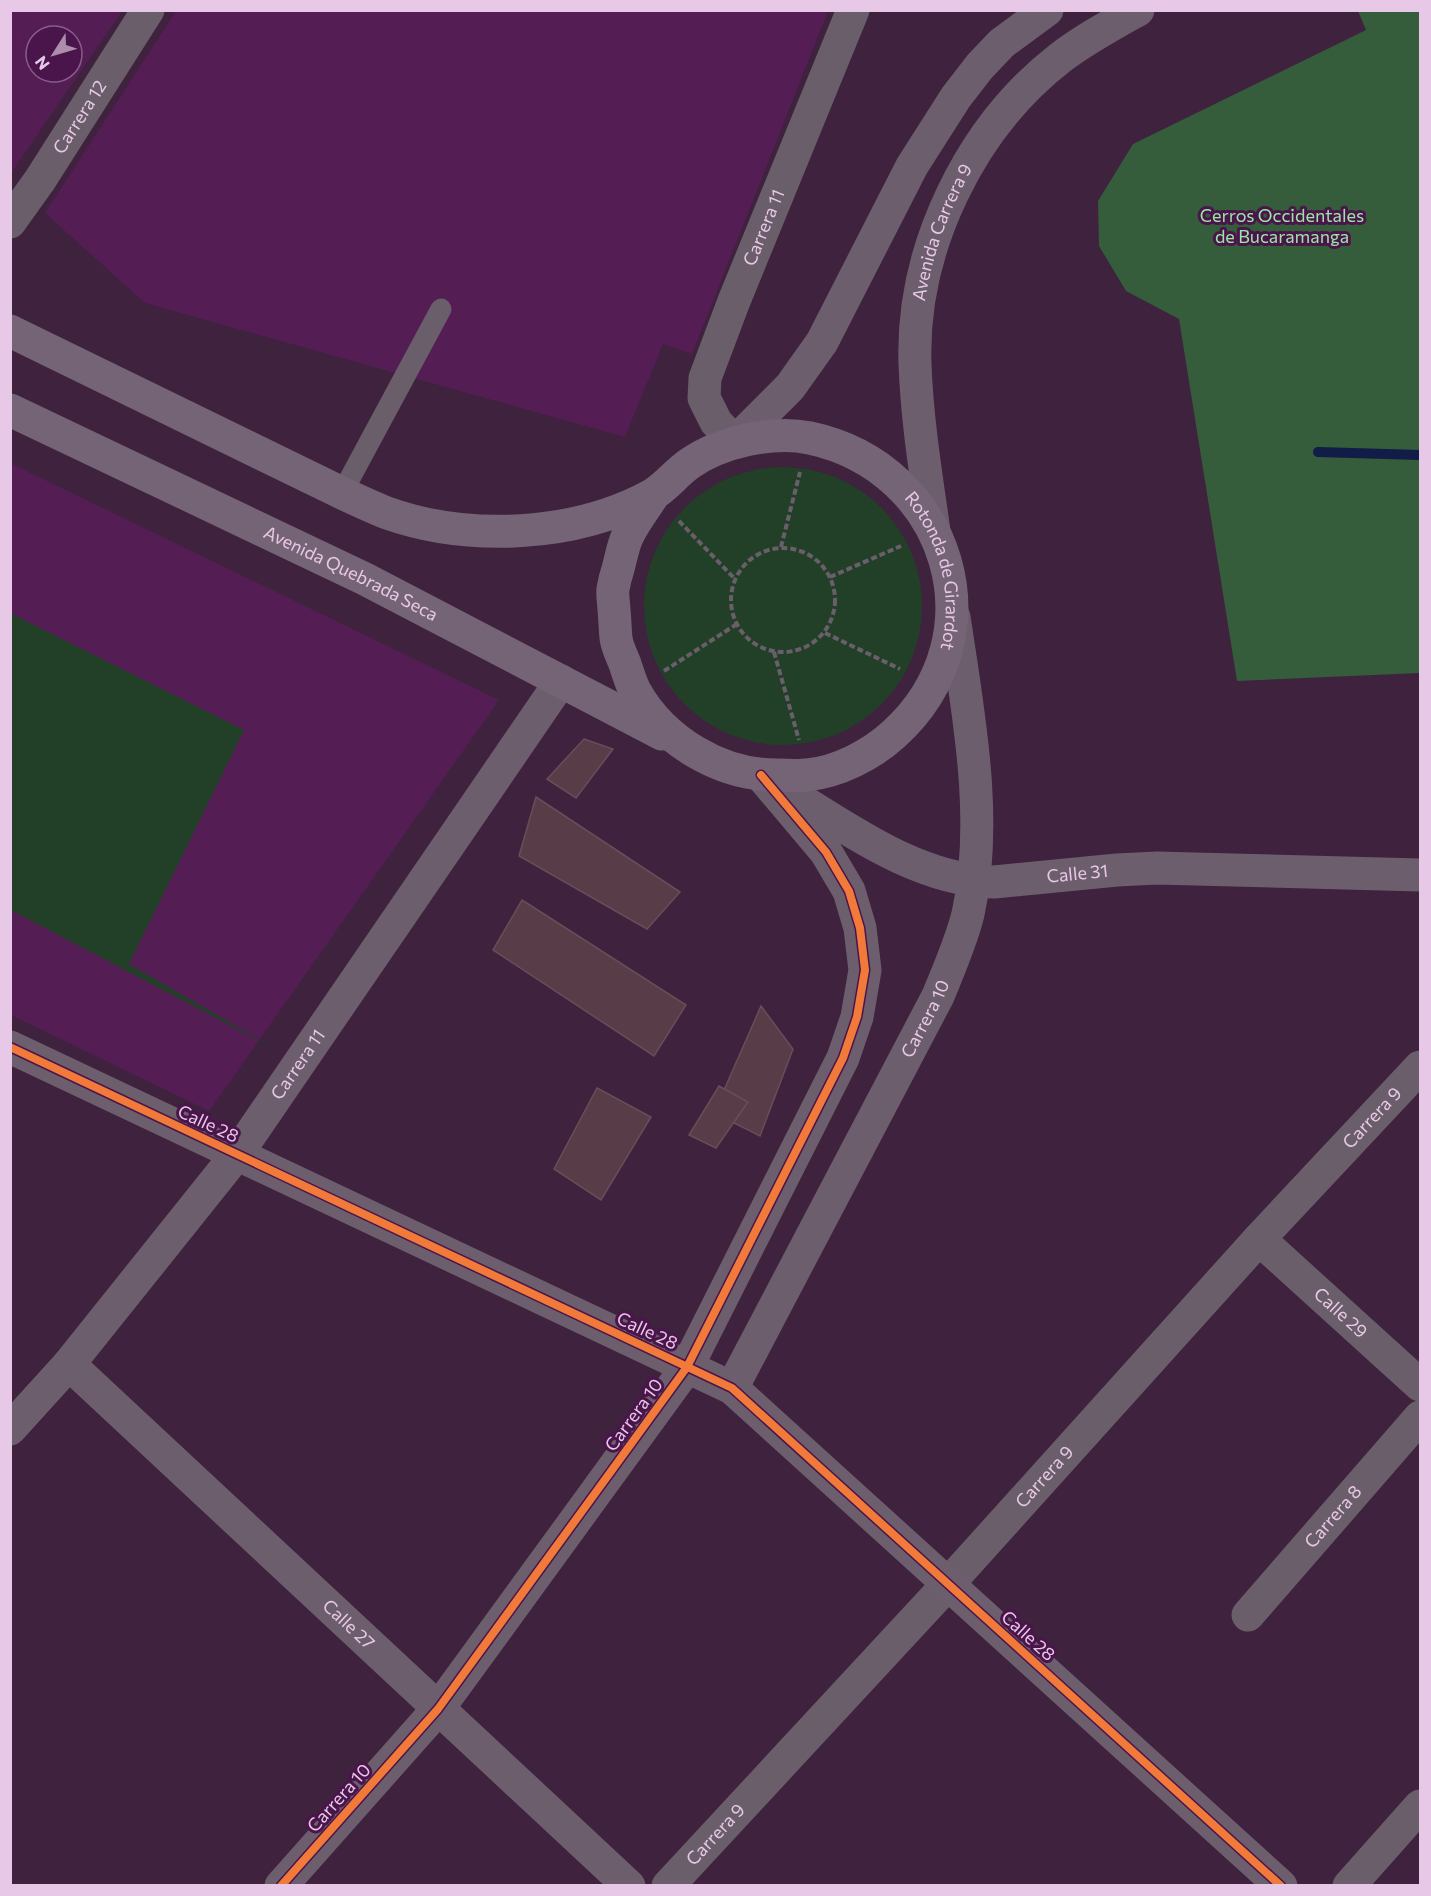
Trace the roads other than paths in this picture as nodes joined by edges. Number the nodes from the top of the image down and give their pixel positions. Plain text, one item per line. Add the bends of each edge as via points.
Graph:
1 (148, 10) edge
2 (853, 10) edge
3 (1047, 10) edge
4 (1138, 10) edge
5 (10, 222) edge
6 (441, 309) dead end
7 (10, 332) edge
8 (10, 410) edge
9 (735, 442) junction
10 (342, 493) junction
11 (654, 494) junction
12 (934, 531) junction
13 (953, 613) junction
14 (561, 681) junction
15 (685, 746) junction
16 (760, 776) junction
17 (1420, 875) edge
18 (974, 882) junction
19 (10, 1047) edge
20 (1420, 1067) edge
21 (237, 1154) junction
22 (1259, 1239) junction
23 (69, 1364) junction
24 (687, 1367) junction
25 (1420, 1384) edge
26 (732, 1388) junction
27 (1420, 1417) edge
28 (10, 1429) edge
29 (948, 1584) junction
30 (1248, 1616) dead end
31 (438, 1709) junction
32 (1420, 1806) edge
33 (281, 1886) edge
34 (629, 1886) edge
35 (668, 1886) edge
36 (1281, 1886) edge
37 (1349, 1886) edge

1 - 5 street, Carrera 12
2 - 9 street, Carrera 11 via 705,378 704,398 716,422
3 - 9 street via 1002,43 956,97 912,166 822,342 790,387
4 - 12 street, Avenida Carrera 9 via 1078,45 1021,94 974,157 940,223 927,261 918,311 915,362
6 - 10 lane
7 - 10 main road
8 - 14 main road, Avenida Quebrada Seca via 365,579
9 - 11 main road, Rotonda de Girardot via 691,462
9 - 12 main road, Rotonda de Girardot via 772,436 808,438 859,454 903,487
10 - 11 main road via 387,513 431,525 494,531 550,528 595,518
11 - 15 main road, Rotonda de Girardot via 626,538 613,589 616,641 634,690 657,721
12 - 13 main road, Rotonda de Girardot via 949,570
13 - 16 main road, Rotonda de Girardot via 947,650 934,685 911,718 882,745 847,765 809,775
13 - 18 street, Carrera 10 via 977,811
14 - 15 main road, Avenida Quebrada Seca
14 - 21 street, Carrera 11
15 - 16 main road, Rotonda de Girardot via 721,765
16 - 18 street, Calle 31 via 879,846 934,872
16 - 24 street, Carrera 10 via 826,852 849,891 860,928 865,970 857,1017 843,1058
17 - 18 street, Calle 31 via 1157,868
18 - 26 street, Carrera 10 via 968,915 938,996
19 - 21 street, Calle 28
20 - 22 street, Carrera 9
21 - 23 street, Carrera 11
21 - 24 street, Calle 28
22 - 25 street, Calle 29
22 - 29 street, Carrera 9
23 - 28 street, Carrera 11
23 - 31 street, Calle 27
24 - 26 street, Calle 28
24 - 31 street, Carrera 10
26 - 29 street, Calle 28
27 - 30 street, Carrera 8
29 - 35 street, Carrera 9
29 - 36 street, Calle 28
31 - 33 street, Carrera 10
31 - 34 street, Calle 27
32 - 37 street

